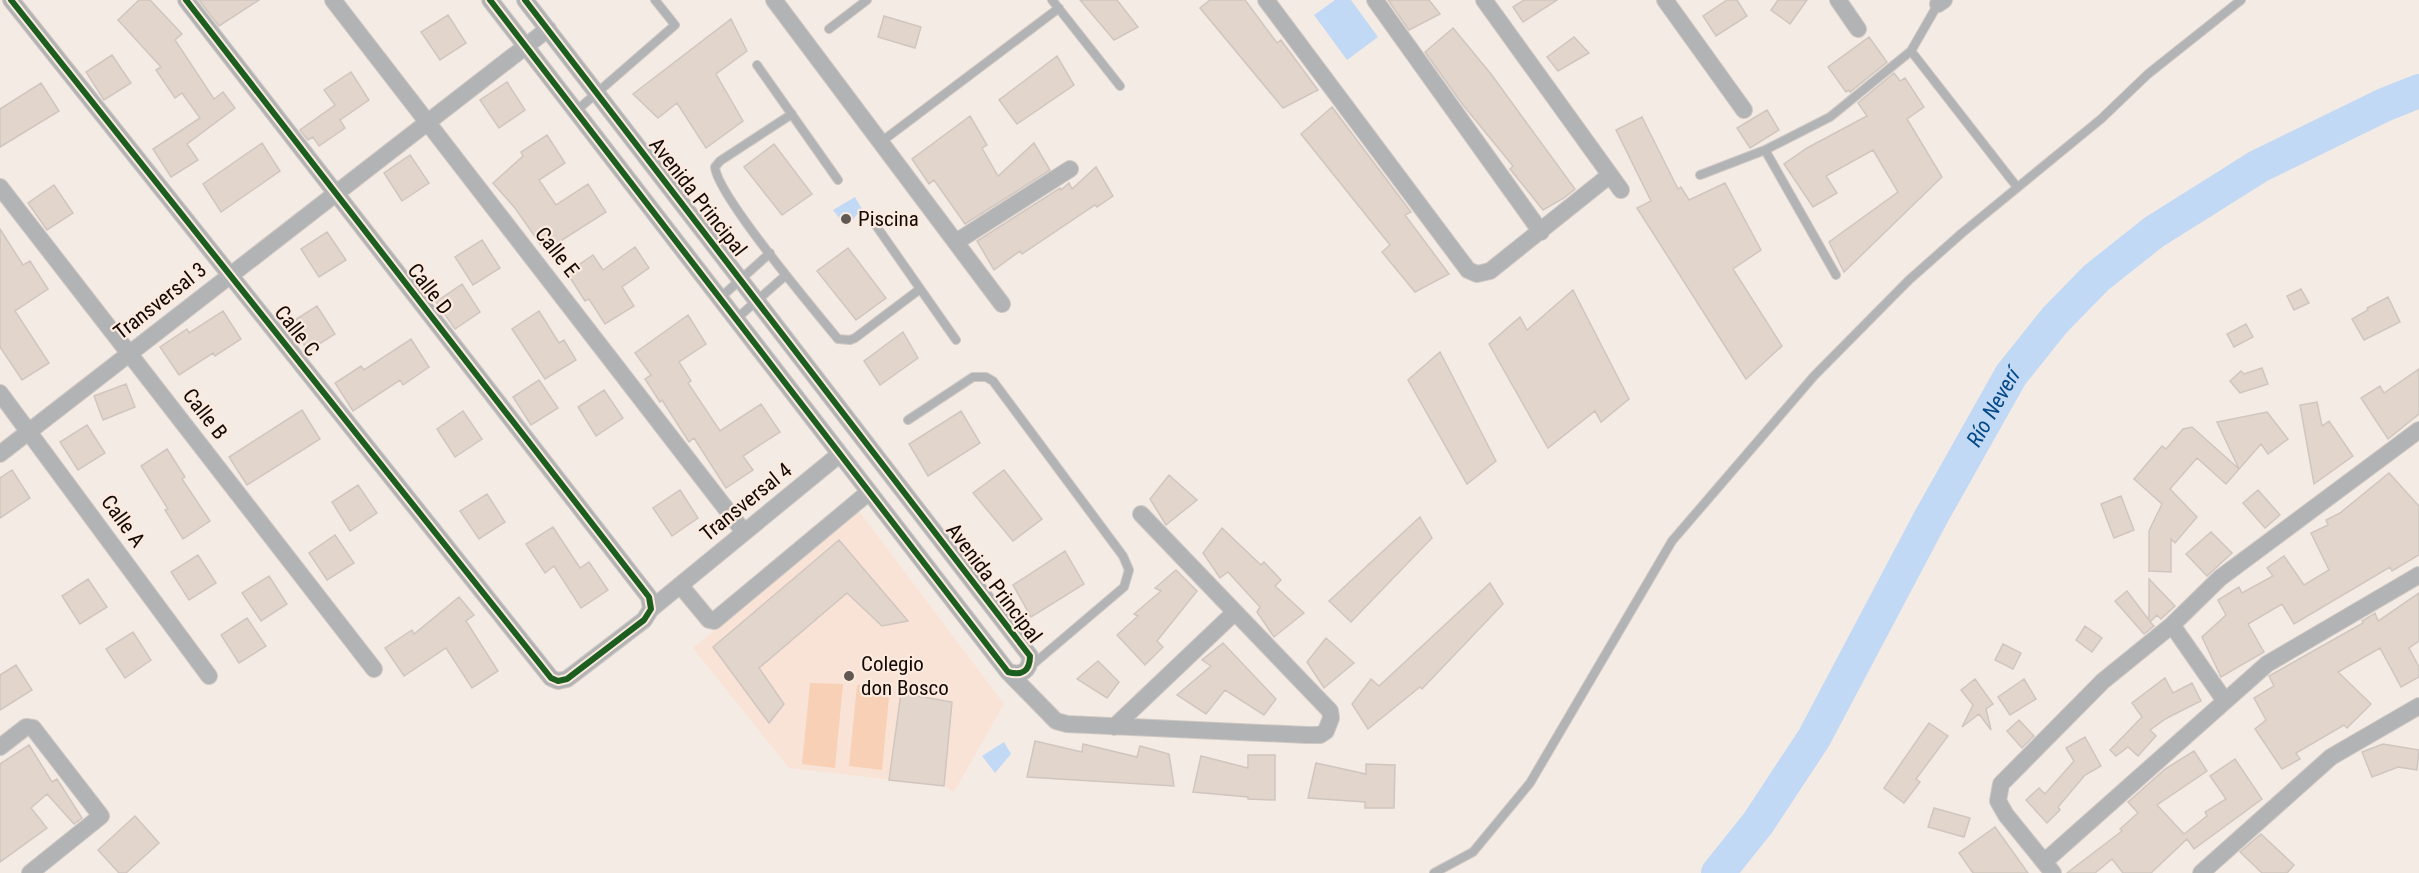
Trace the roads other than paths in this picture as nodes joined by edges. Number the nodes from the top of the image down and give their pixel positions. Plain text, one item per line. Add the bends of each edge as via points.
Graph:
1 (11, 0) edge
2 (186, 0) edge
3 (333, 0) edge
4 (490, 0) edge
5 (525, 0) edge
6 (655, 0) edge
7 (774, 0) edge
8 (867, 0) edge
9 (1052, 0) edge
10 (1266, 0) edge
11 (1375, 0) edge
12 (1484, 0) edge
13 (1665, 0) edge
14 (1838, 0) edge
15 (2241, 0) edge
16 (1941, 2) edge
17 (1059, 8) junction
18 (548, 29) junction
19 (829, 29) dead end
20 (1858, 29) dead end
21 (526, 46) junction
22 (1911, 51) junction
23 (757, 65) dead end
24 (1120, 86) dead end
25 (597, 93) junction
26 (576, 111) junction
27 (1744, 111) dead end
28 (792, 114) junction
29 (429, 122) junction
30 (881, 142) junction
31 (1765, 150) junction
32 (1070, 169) dead end
33 (1610, 175) junction
34 (1700, 176) dead end
35 (838, 180) dead end
36 (0, 188) edge
37 (2017, 188) junction
38 (1621, 190) dead end
39 (336, 194) junction
40 (877, 227) dead end
41 (1541, 232) junction
42 (956, 242) junction
43 (770, 253) junction
44 (231, 275) junction
45 (786, 275) junction
46 (1836, 275) dead end
47 (740, 279) junction
48 (920, 289) junction
49 (720, 298) junction
50 (757, 301) junction
51 (1002, 304) dead end
52 (736, 319) junction
53 (956, 340) dead end
54 (130, 353) junction
55 (0, 393) edge
56 (908, 420) dead end
57 (2419, 430) edge
58 (29, 432) junction
59 (0, 454) edge
60 (840, 454) junction
61 (869, 492) junction
62 (1141, 514) dead end
63 (744, 532) junction
64 (2419, 575) edge
65 (680, 585) junction
66 (650, 603) junction
67 (1235, 612) junction
68 (2172, 625) junction
69 (1029, 668) junction
70 (374, 669) dead end
71 (1008, 672) junction
72 (209, 676) dead end
73 (558, 681) joint
74 (2225, 701) junction
75 (2419, 706) edge
76 (1114, 727) junction
77 (0, 747) edge
78 (2048, 867) edge
79 (30, 873) edge
80 (1434, 873) edge
81 (2201, 873) edge

1 - 44 street, Calle C
2 - 39 street, Calle D
3 - 29 street, Calle E
4 - 21 street, Avenida Principal
5 - 18 street, Avenida Principal
6 - 25 lane via 675,25
7 - 30 street
8 - 19 lane
9 - 17 lane
10 - 41 street via 1468,270 1477,274 1490,271
11 - 41 street
12 - 33 street
13 - 27 street
14 - 20 street
15 - 37 lane via 2148,74 2101,119
16 - 22 lane
17 - 24 lane
17 - 30 lane
18 - 21 street, Transversal 3
18 - 25 street, Avenida Principal
21 - 26 street, Avenida Principal
21 - 29 street, Transversal 3
22 - 31 lane via 1830,117
22 - 37 lane
23 - 28 lane
25 - 26 lane
25 - 47 street, Avenida Principal
26 - 49 street, Avenida Principal
28 - 35 lane
28 - 43 lane via 715,167 722,187
29 - 39 street, Transversal 3
29 - 63 street, Calle E
30 - 42 street
31 - 34 lane
31 - 46 lane
32 - 42 street
33 - 38 street
33 - 41 street
36 - 54 street, Calle B
37 - 80 lane via 1909,280 1814,376 1672,541 1530,783 1473,852
39 - 44 street, Transversal 3
39 - 66 street, Calle D
40 - 48 lane
42 - 51 street
43 - 45 lane
43 - 47 lane
44 - 54 street, Transversal 3
44 - 73 street, Calle C via 551,678
45 - 48 lane via 838,339 843,340 855,338
45 - 50 lane
47 - 49 lane
47 - 50 street, Avenida Principal
48 - 53 lane
49 - 52 street, Avenida Principal
50 - 52 lane
50 - 69 street, Avenida Principal via 1030,656
52 - 60 street, Avenida Principal
54 - 58 street, Transversal 3
54 - 70 street, Calle B
55 - 58 street, Calle A
56 - 69 lane via 973,377 993,381 1123,556 1129,570 1124,587
57 - 68 street via 2220,578
58 - 59 street, Transversal 3
58 - 72 street, Calle A
60 - 61 street, Avenida Principal
60 - 63 street, Transversal 4
61 - 65 street via 714,621
61 - 71 street, Avenida Principal
62 - 67 street
63 - 65 street, Transversal 4
64 - 74 street via 2267,664
65 - 66 street, Transversal 4
66 - 73 street, Transversal 4 via 644,620 636,627 567,679
67 - 76 street
67 - 76 street via 1329,711 1331,718 1326,731 1307,735
68 - 74 street
68 - 78 street via 2103,681 2001,784 1998,801
69 - 71 street, Avenida Principal via 1024,673
71 - 76 street via 1056,721
74 - 78 street
75 - 81 street via 2331,757
77 - 79 street via 26,727 33,728 100,816

